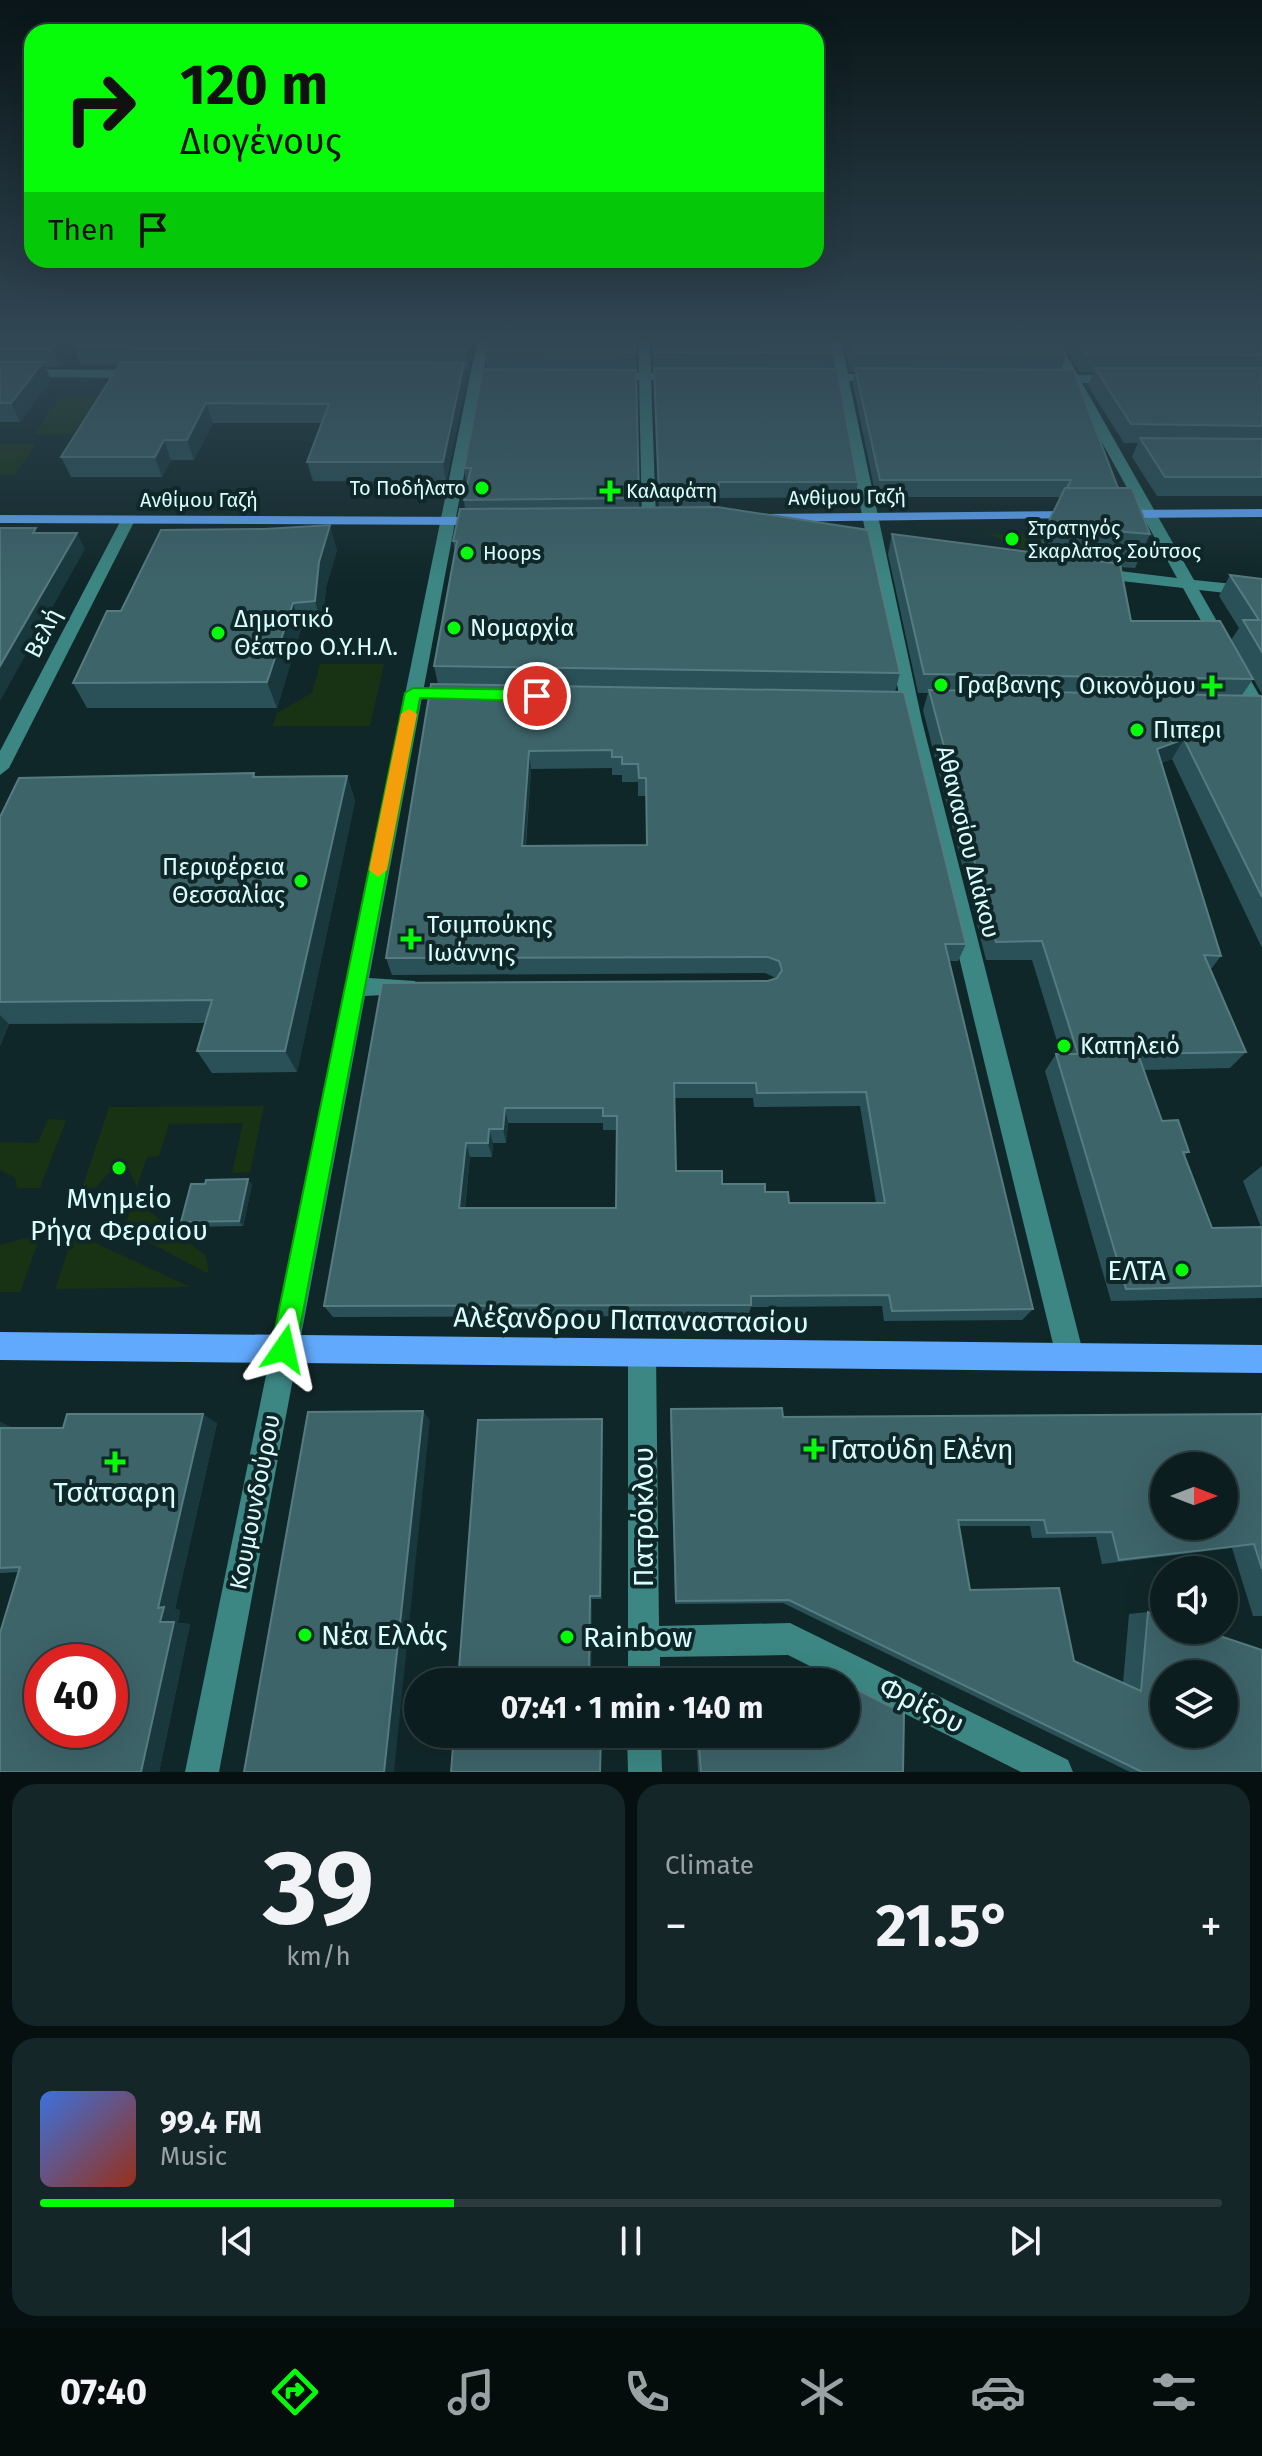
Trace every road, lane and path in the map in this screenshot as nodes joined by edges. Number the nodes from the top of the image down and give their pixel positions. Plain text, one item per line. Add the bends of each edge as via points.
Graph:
1 (467, 420) edge
2 (648, 420) edge
3 (850, 420) edge
4 (1099, 420) edge
5 (1262, 513) edge
6 (1148, 514) junction
7 (868, 517) junction
8 (743, 518) edge
9 (0, 519) edge
10 (633, 519) edge
11 (657, 519) joint
12 (128, 520) junction
13 (505, 520) edge
14 (447, 521) junction
15 (1079, 572) edge
16 (1189, 584) junction
17 (1262, 592) edge
18 (1254, 710) edge
19 (0, 768) edge
20 (355, 987) junction
21 (434, 987) edge
22 (0, 1346) edge
23 (284, 1349) junction
24 (642, 1353) junction
25 (1070, 1356) junction
26 (1262, 1359) edge
27 (644, 1642) junction
28 (644, 1668) edge
29 (644, 1748) edge
30 (202, 1772) edge
31 (645, 1772) edge
32 (1056, 1772) edge

1 - 14 street, Κουμουνδούρου
2 - 11 street
3 - 7 street, Αθανασίου Διάκου
4 - 6 street
5 - 6 main road, Ανθίμου Γαζή
6 - 7 main road, Ανθίμου Γαζή
6 - 16 street
7 - 8 main road, Ανθίμου Γαζή
7 - 25 street, Αθανασίου Διάκου via 880,545 907,703
9 - 12 main road, Ανθίμου Γαζή
10 - 11 main road
12 - 14 main road, Ανθίμου Γαζή
12 - 19 street, Βελή
13 - 14 main road, Ανθίμου Γαζή
14 - 20 street, Κουμουνδούρου via 421,693
15 - 16 street
16 - 17 street
16 - 18 street
20 - 21 street
20 - 23 street, Κουμουνδούρου
22 - 23 main road, Αλέξανδρου Παπαναστασίου
23 - 24 main road, Αλέξανδρου Παπαναστασίου
23 - 30 street, Κουμουνδούρου
24 - 25 main road, Αλέξανδρου Παπαναστασίου
24 - 27 street, Πατρόκλου
25 - 26 main road, Αλέξανδρου Παπαναστασίου
27 - 28 street, Πατρόκλου
27 - 32 street, Φρίξου via 790,1639
29 - 31 street

